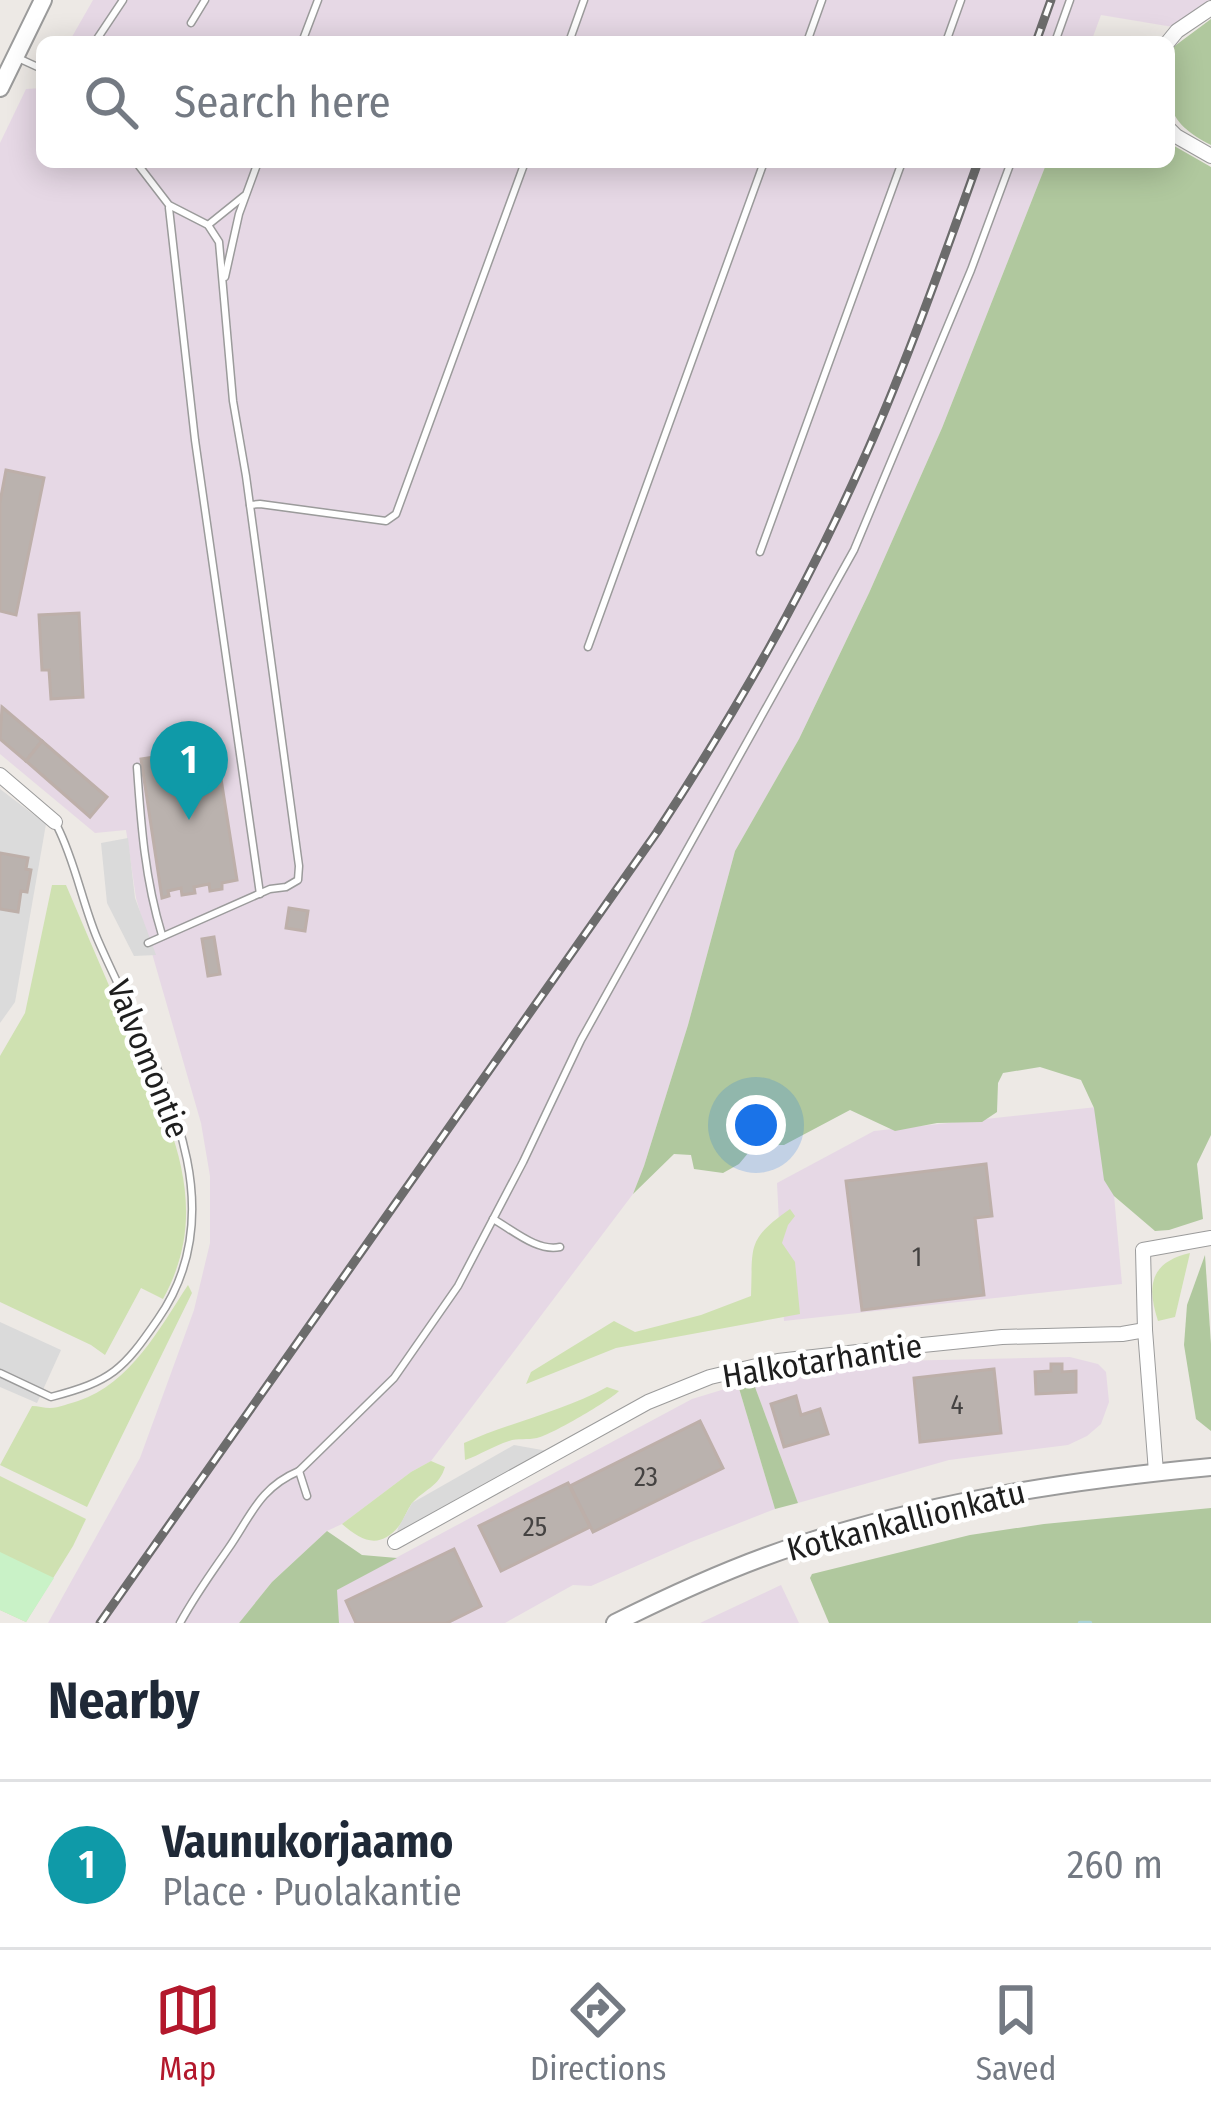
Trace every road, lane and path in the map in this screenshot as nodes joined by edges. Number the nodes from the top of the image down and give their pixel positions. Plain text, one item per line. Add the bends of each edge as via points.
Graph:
1 (43, 0) edge
2 (123, 0) edge
3 (206, 0) edge
4 (318, 0) edge
5 (584, 0) edge
6 (822, 0) edge
7 (961, 0) edge
8 (1070, 0) edge
9 (1211, 8) edge
10 (191, 22) dead end
11 (99, 36) edge
12 (304, 36) edge
13 (571, 36) edge
14 (809, 36) edge
15 (948, 36) edge
16 (1057, 36) edge
17 (1173, 36) edge
18 (36, 70) edge
19 (5, 72) edge
20 (1175, 135) edge
21 (1211, 156) edge
22 (140, 168) edge
23 (256, 168) edge
24 (523, 168) edge
25 (762, 168) edge
26 (900, 168) edge
27 (1009, 168) edge
28 (246, 194) junction
29 (169, 206) junction
30 (208, 225) junction
31 (223, 286) junction
32 (250, 506) junction
33 (760, 552) dead end
34 (588, 647) dead end
35 (137, 767) dead end
36 (0, 775) edge
37 (55, 822) joint
38 (260, 894) junction
39 (163, 937) junction
40 (148, 943) dead end
41 (494, 1219) junction
42 (1211, 1238) edge
43 (560, 1246) dead end
44 (1145, 1330) junction
45 (0, 1373) edge
46 (1211, 1467) edge
47 (299, 1471) junction
48 (1156, 1472) junction
49 (307, 1496) dead end
50 (395, 1542) dead end
51 (180, 1623) edge
52 (615, 1623) edge

1 - 19 street
2 - 11 lane
3 - 10 lane
4 - 12 lane
5 - 13 lane
6 - 14 lane
7 - 15 lane
8 - 16 lane
9 - 17 street
18 - 19 lane
20 - 21 street
22 - 29 lane
23 - 28 lane
24 - 32 lane via 396,514 386,520
25 - 34 lane
26 - 33 lane
27 - 41 lane via 854,550 592,1020
28 - 30 lane
28 - 31 lane
29 - 30 lane
29 - 38 lane
30 - 31 lane via 219,242
31 - 32 lane
32 - 38 lane via 299,866 298,880
35 - 39 lane
36 - 37 street
37 - 45 lane, Valvomontie via 178,1123 191,1177 189,1252 168,1304 116,1373 51,1397
38 - 39 lane
39 - 40 lane
41 - 43 lane via 538,1245
41 - 47 lane via 394,1378
42 - 44 street via 1143,1250
44 - 48 street
44 - 50 street, Halkotarhantie via 892,1348 710,1377 648,1402
46 - 48 street, Kotkankallionkatu
47 - 49 lane
47 - 51 lane via 278,1480 250,1512
48 - 52 street, Kotkankallionkatu via 967,1502 829,1535

